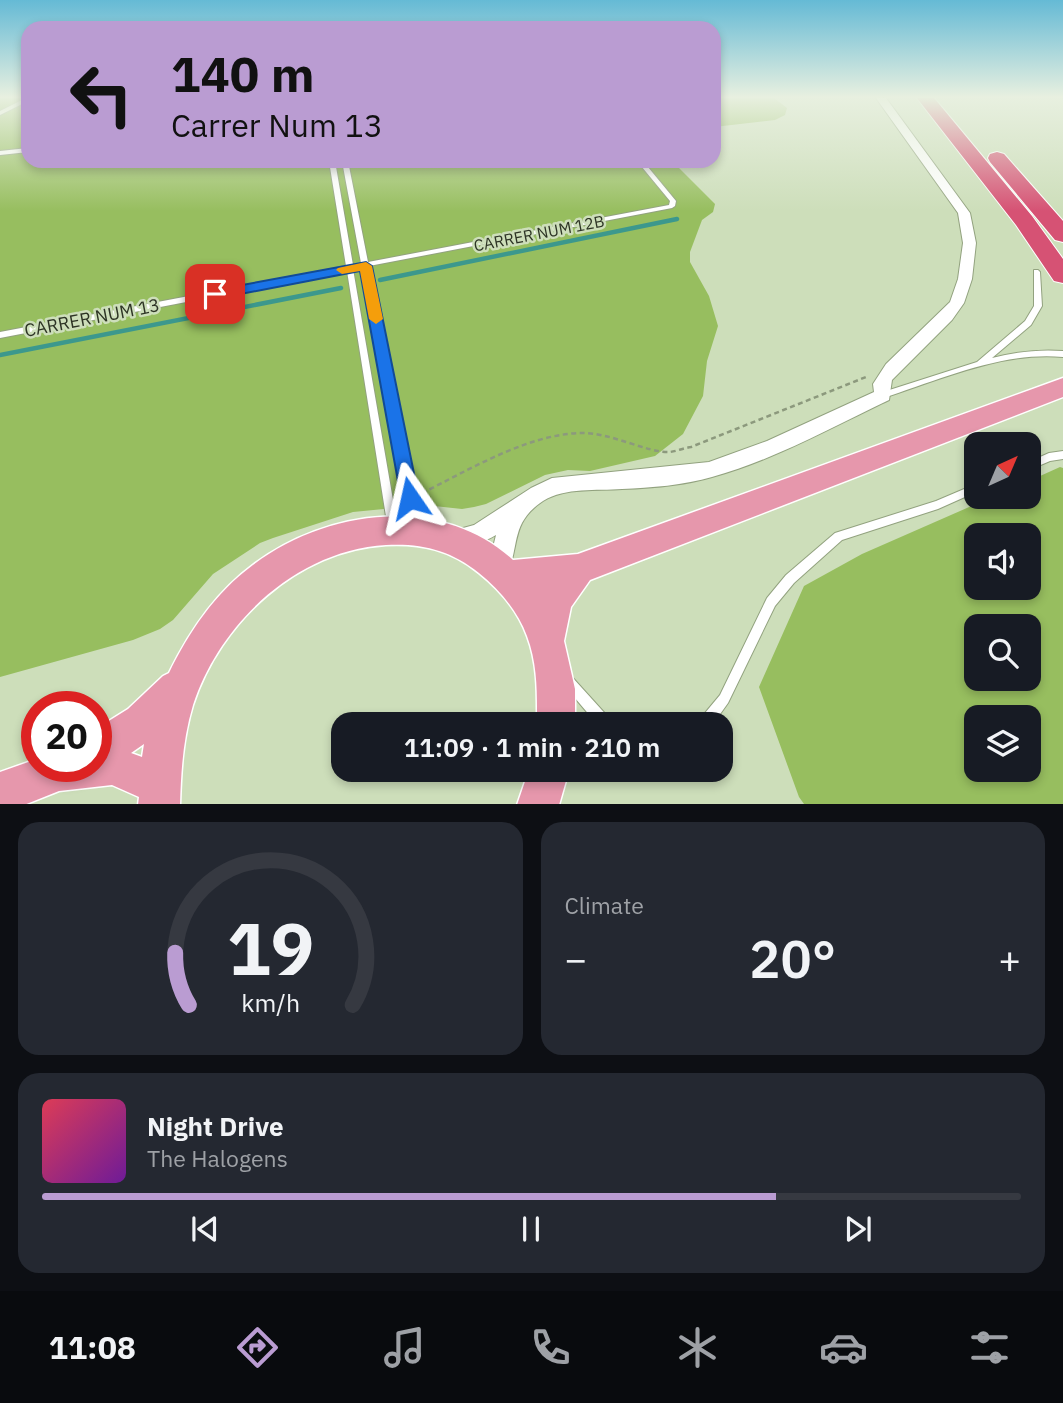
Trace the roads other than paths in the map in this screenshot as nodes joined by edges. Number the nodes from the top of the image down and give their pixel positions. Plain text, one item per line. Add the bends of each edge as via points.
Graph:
1 (908, 136) edge
2 (955, 136) edge
3 (977, 136) edge
4 (21, 151) edge
5 (0, 153) edge
6 (333, 168) edge
7 (346, 168) edge
8 (646, 168) edge
9 (1063, 234) edge
10 (366, 266) junction
11 (350, 269) junction
12 (1036, 272) dead end
13 (1063, 276) edge
14 (0, 335) edge
15 (1063, 354) edge
16 (978, 365) junction
17 (1059, 388) edge
18 (883, 394) junction
19 (1063, 455) edge
20 (1041, 461) edge
21 (964, 493) edge
22 (520, 506) junction
23 (393, 529) junction
24 (446, 538) junction
25 (578, 569) junction
26 (503, 572) junction
27 (550, 651) junction
28 (180, 685) junction
29 (556, 712) edge
30 (597, 712) edge
31 (714, 712) edge
32 (112, 742) edge
33 (112, 765) edge
34 (30, 782) edge
35 (0, 793) edge
36 (159, 794) edge

1 - 18 street via 964,213 970,248 955,306 890,371 882,382
2 - 13 highway
3 - 9 highway
4 - 5 lane
6 - 11 lane
7 - 10 lane
8 - 10 lane, CARRER NUM 12B via 670,196 672,206
10 - 11 lane, CARRER NUM 12B
10 - 24 lane via 410,498 421,517
11 - 14 lane, CARRER NUM 13
11 - 23 lane
12 - 16 lane via 1038,306 1028,323
15 - 16 lane via 1042,353
16 - 18 lane
17 - 25 main road
18 - 22 street via 774,446 710,470 559,484
19 - 20 lane
21 - 31 lane via 839,536 771,602
22 - 24 street via 478,534
22 - 26 street via 503,542
23 - 24 main road
23 - 28 main road via 334,539 275,569 221,618
24 - 26 main road via 472,549
25 - 26 main road via 540,575
25 - 27 main road via 555,601
26 - 27 main road via 534,611
27 - 29 main road
27 - 30 lane
28 - 32 main road via 142,723
28 - 36 main road via 164,733
33 - 36 main road
34 - 35 main road

